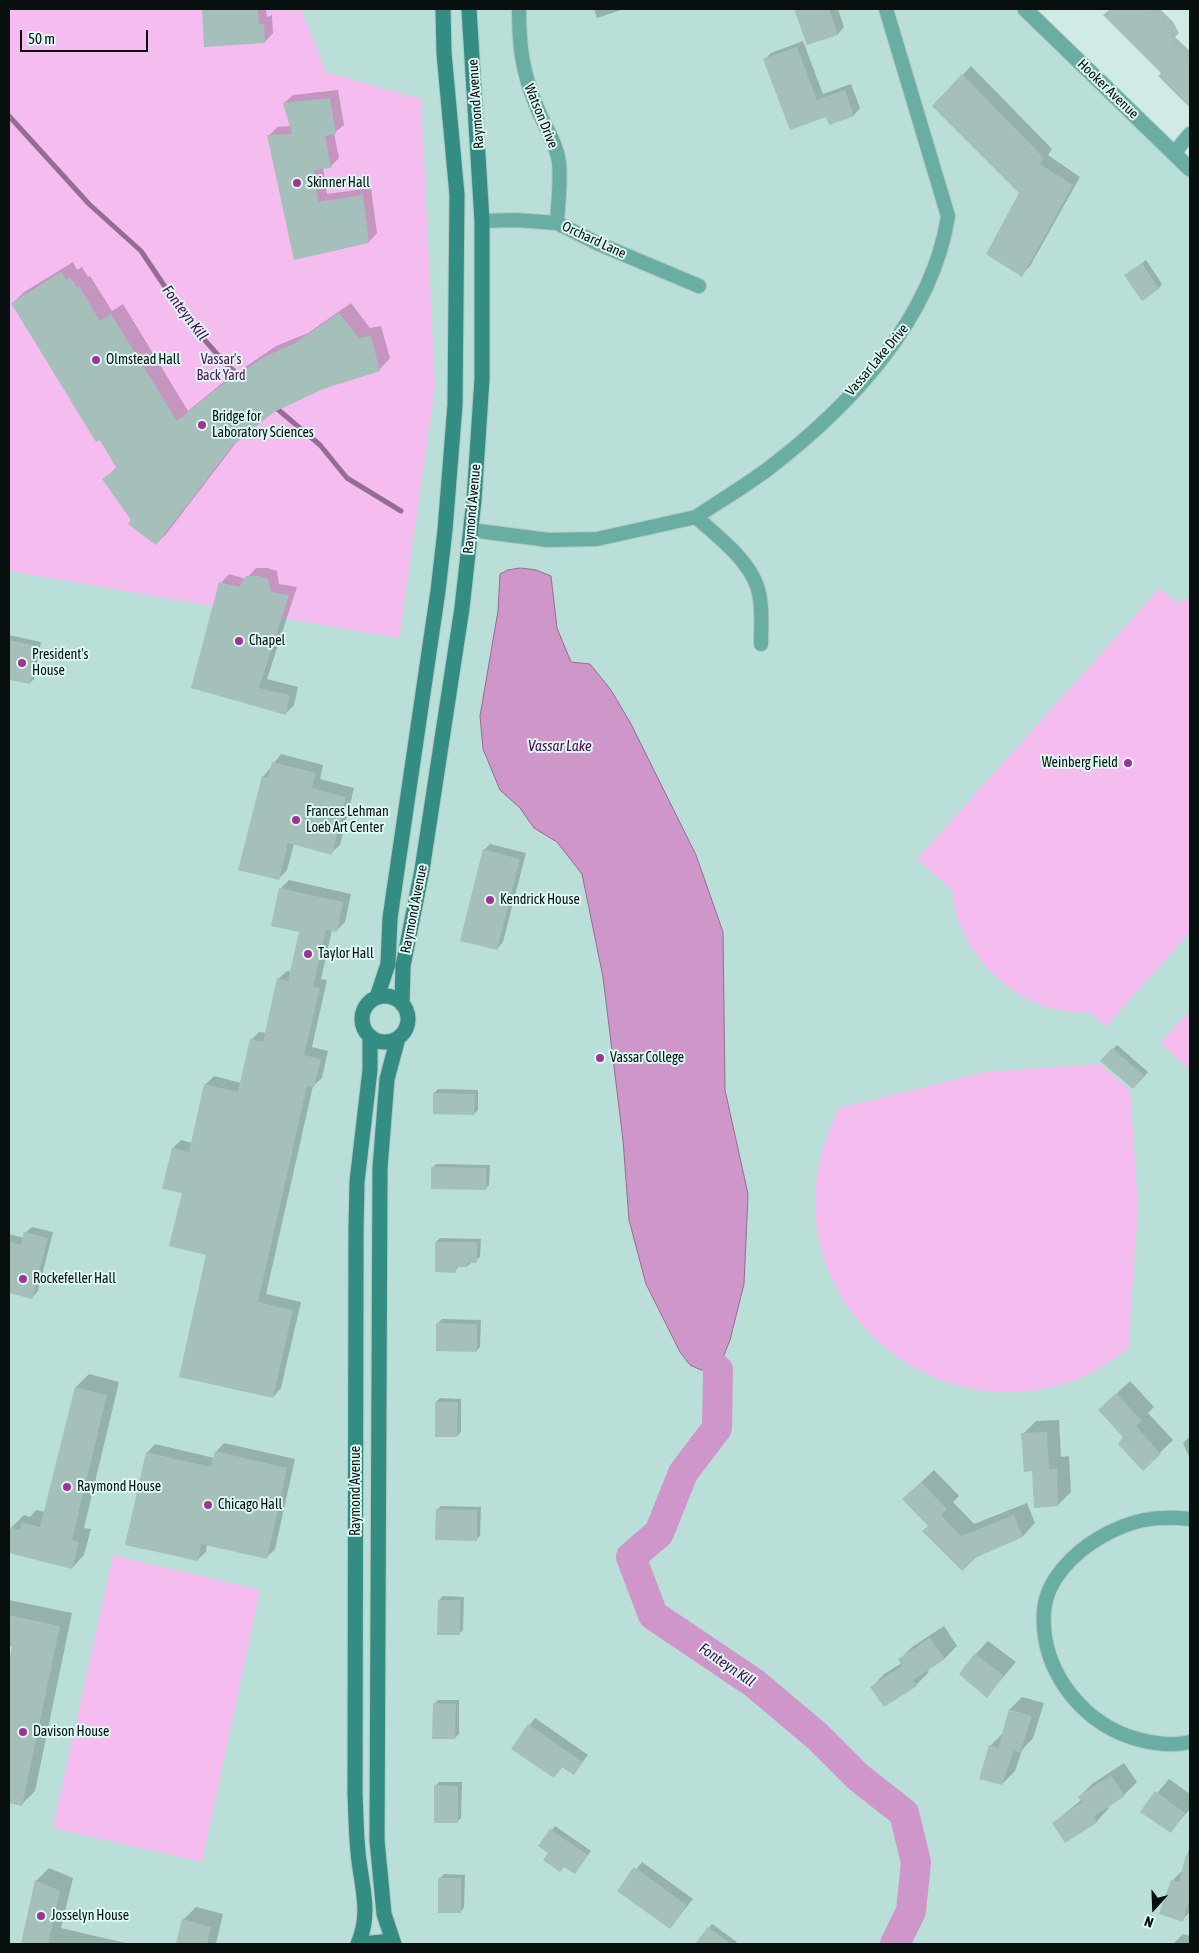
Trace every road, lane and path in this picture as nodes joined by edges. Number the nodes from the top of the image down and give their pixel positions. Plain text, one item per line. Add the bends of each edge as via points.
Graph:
1 (443, 9) edge
2 (469, 9) edge
3 (519, 9) edge
4 (886, 9) edge
5 (1025, 9) edge
6 (1190, 134) edge
7 (1174, 153) junction
8 (1190, 169) edge
9 (482, 221) junction
10 (556, 223) junction
11 (699, 286) dead end
12 (696, 517) junction
13 (471, 530) junction
14 (761, 644) dead end
15 (377, 997) junction
16 (402, 1004) junction
17 (370, 1036) junction
18 (398, 1038) junction
19 (1190, 1519) edge
20 (1190, 1742) edge
21 (358, 1944) edge
22 (362, 1944) edge
23 (390, 1944) edge
24 (394, 1944) edge

1 - 15 main road, Raymond Avenue via 457,194 455,405 445,530 390,918 388,964
2 - 9 main road, Raymond Avenue
3 - 10 street, Watson Drive via 523,71 558,160 560,178
4 - 12 street, Vassar Lake Drive via 948,216 944,245 934,272 914,314 865,377 816,429 768,469
5 - 7 street, Hooker Avenue
6 - 7 street
7 - 8 street, Hooker Avenue
9 - 10 street, Orchard Lane
9 - 13 main road, Raymond Avenue via 482,379
10 - 11 street, Orchard Lane
12 - 13 street, Vassar Lake Drive via 597,539 548,540
12 - 14 street via 742,562 757,586
13 - 16 main road, Raymond Avenue via 422,870 403,966
15 - 16 main road via 391,996
15 - 17 main road, Raymond Avenue via 370,1000 362,1013 362,1026
16 - 18 main road, Raymond Avenue via 406,1010 407,1025
17 - 18 main road via 386,1042
17 - 21 main road, Raymond Avenue via 370,1070 357,1182 356,1222 354,1794 366,1913
18 - 24 main road, Raymond Avenue via 387,1079 380,1168 378,1383 377,1840 384,1914
19 - 20 street via 1152,1518 1130,1524 1091,1543 1074,1556 1058,1576 1044,1610 1046,1641 1053,1663 1065,1688 1080,1707 1122,1734 1143,1741 1164,1744
22 - 23 main road

